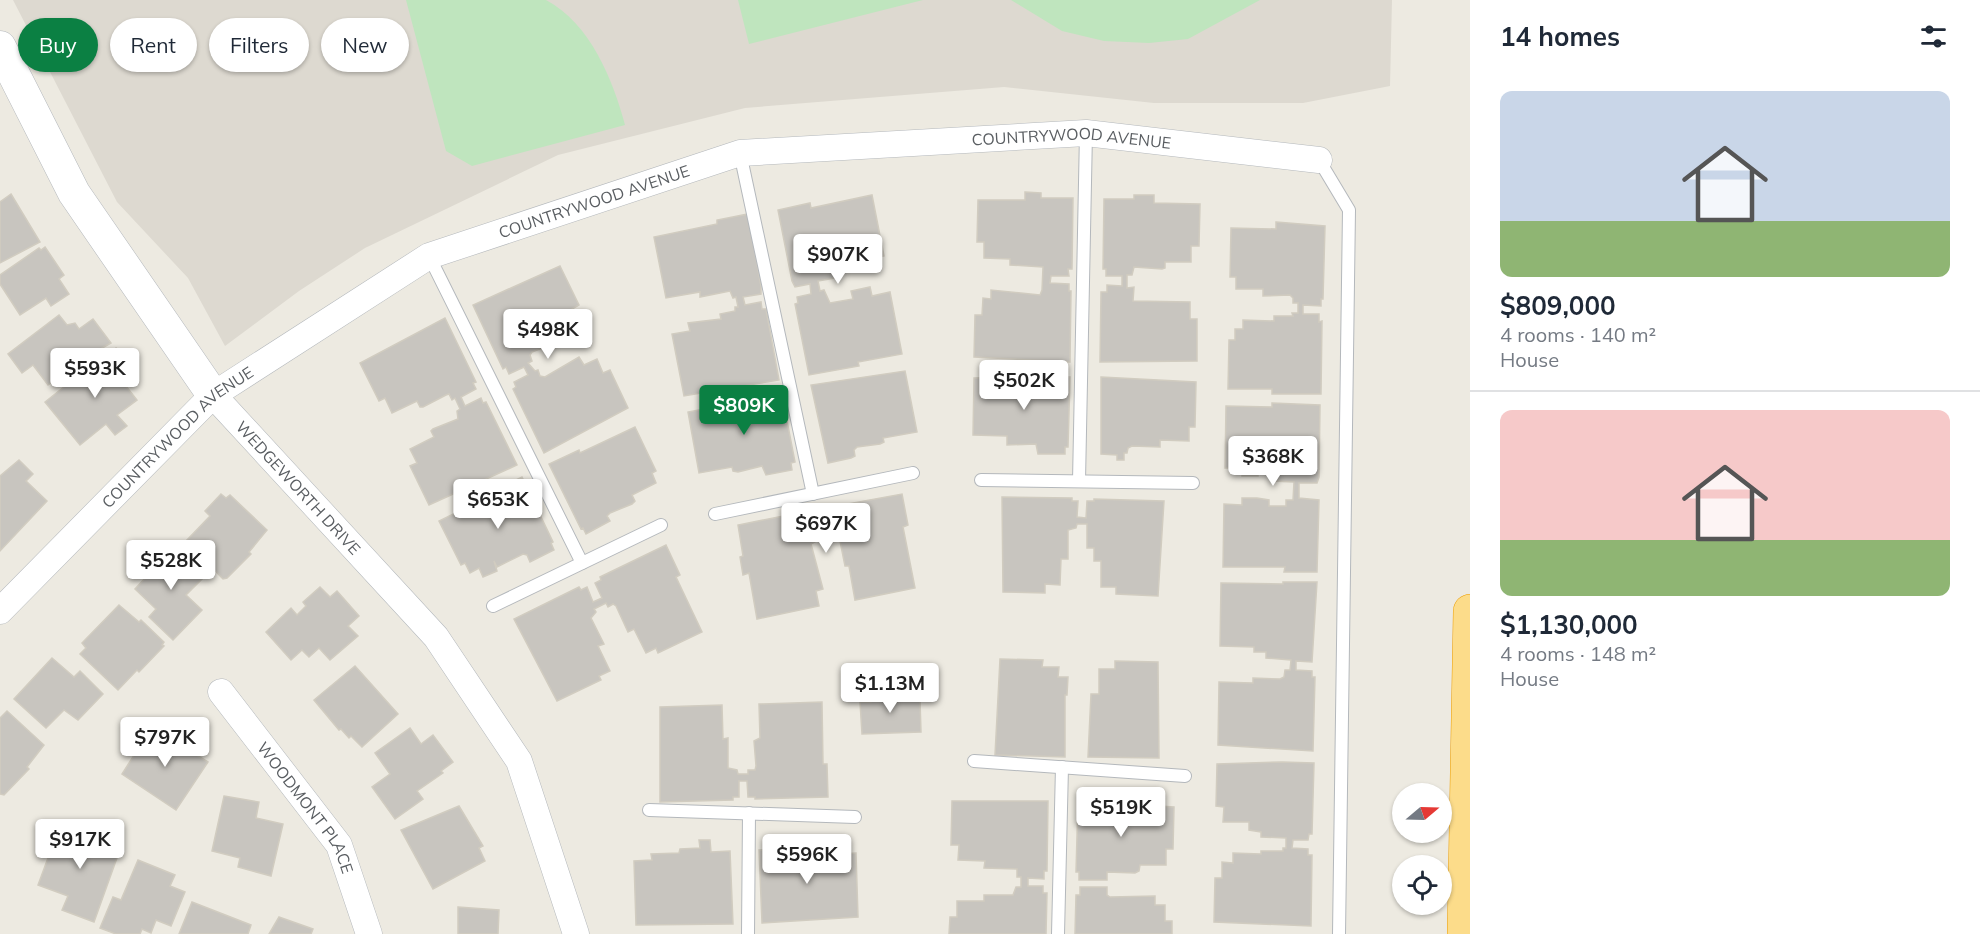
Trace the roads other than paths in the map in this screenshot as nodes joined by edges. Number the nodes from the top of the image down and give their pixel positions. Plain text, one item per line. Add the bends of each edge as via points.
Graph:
1 (0, 47) edge
2 (1086, 133) junction
3 (740, 153) junction
4 (1319, 160) joint
5 (429, 256) junction
6 (213, 395) junction
7 (913, 472) dead end
8 (981, 480) dead end
9 (1079, 481) junction
10 (1193, 483) dead end
11 (813, 494) junction
12 (715, 514) dead end
13 (661, 525) dead end
14 (582, 563) junction
15 (493, 606) dead end
16 (0, 611) edge
17 (1470, 611) edge
18 (221, 692) dead end
19 (974, 761) dead end
20 (1062, 767) junction
21 (1185, 776) dead end
22 (649, 810) dead end
23 (749, 813) junction
24 (855, 817) dead end
25 (369, 934) edge
26 (576, 934) edge
27 (748, 934) edge
28 (1058, 934) edge
29 (1339, 934) edge
30 (1464, 934) edge

1 - 6 street, WEDGEWORTH DRIVE via 74,193
2 - 3 street, COUNTRYWOOD AVENUE
2 - 4 street, COUNTRYWOOD AVENUE
2 - 9 lane
3 - 5 street, COUNTRYWOOD AVENUE
3 - 11 lane
4 - 29 lane via 1349,210
5 - 6 street, COUNTRYWOOD AVENUE
5 - 14 lane
6 - 16 street, COUNTRYWOOD AVENUE
6 - 26 street, WEDGEWORTH DRIVE via 436,637 519,761
7 - 11 lane
8 - 9 lane
9 - 10 lane
11 - 12 lane
13 - 14 lane
14 - 15 lane
17 - 30 highway
18 - 25 street, WOODMONT PLACE via 339,845
19 - 20 lane
20 - 21 lane
20 - 28 lane
22 - 23 lane
23 - 24 lane
23 - 27 lane

